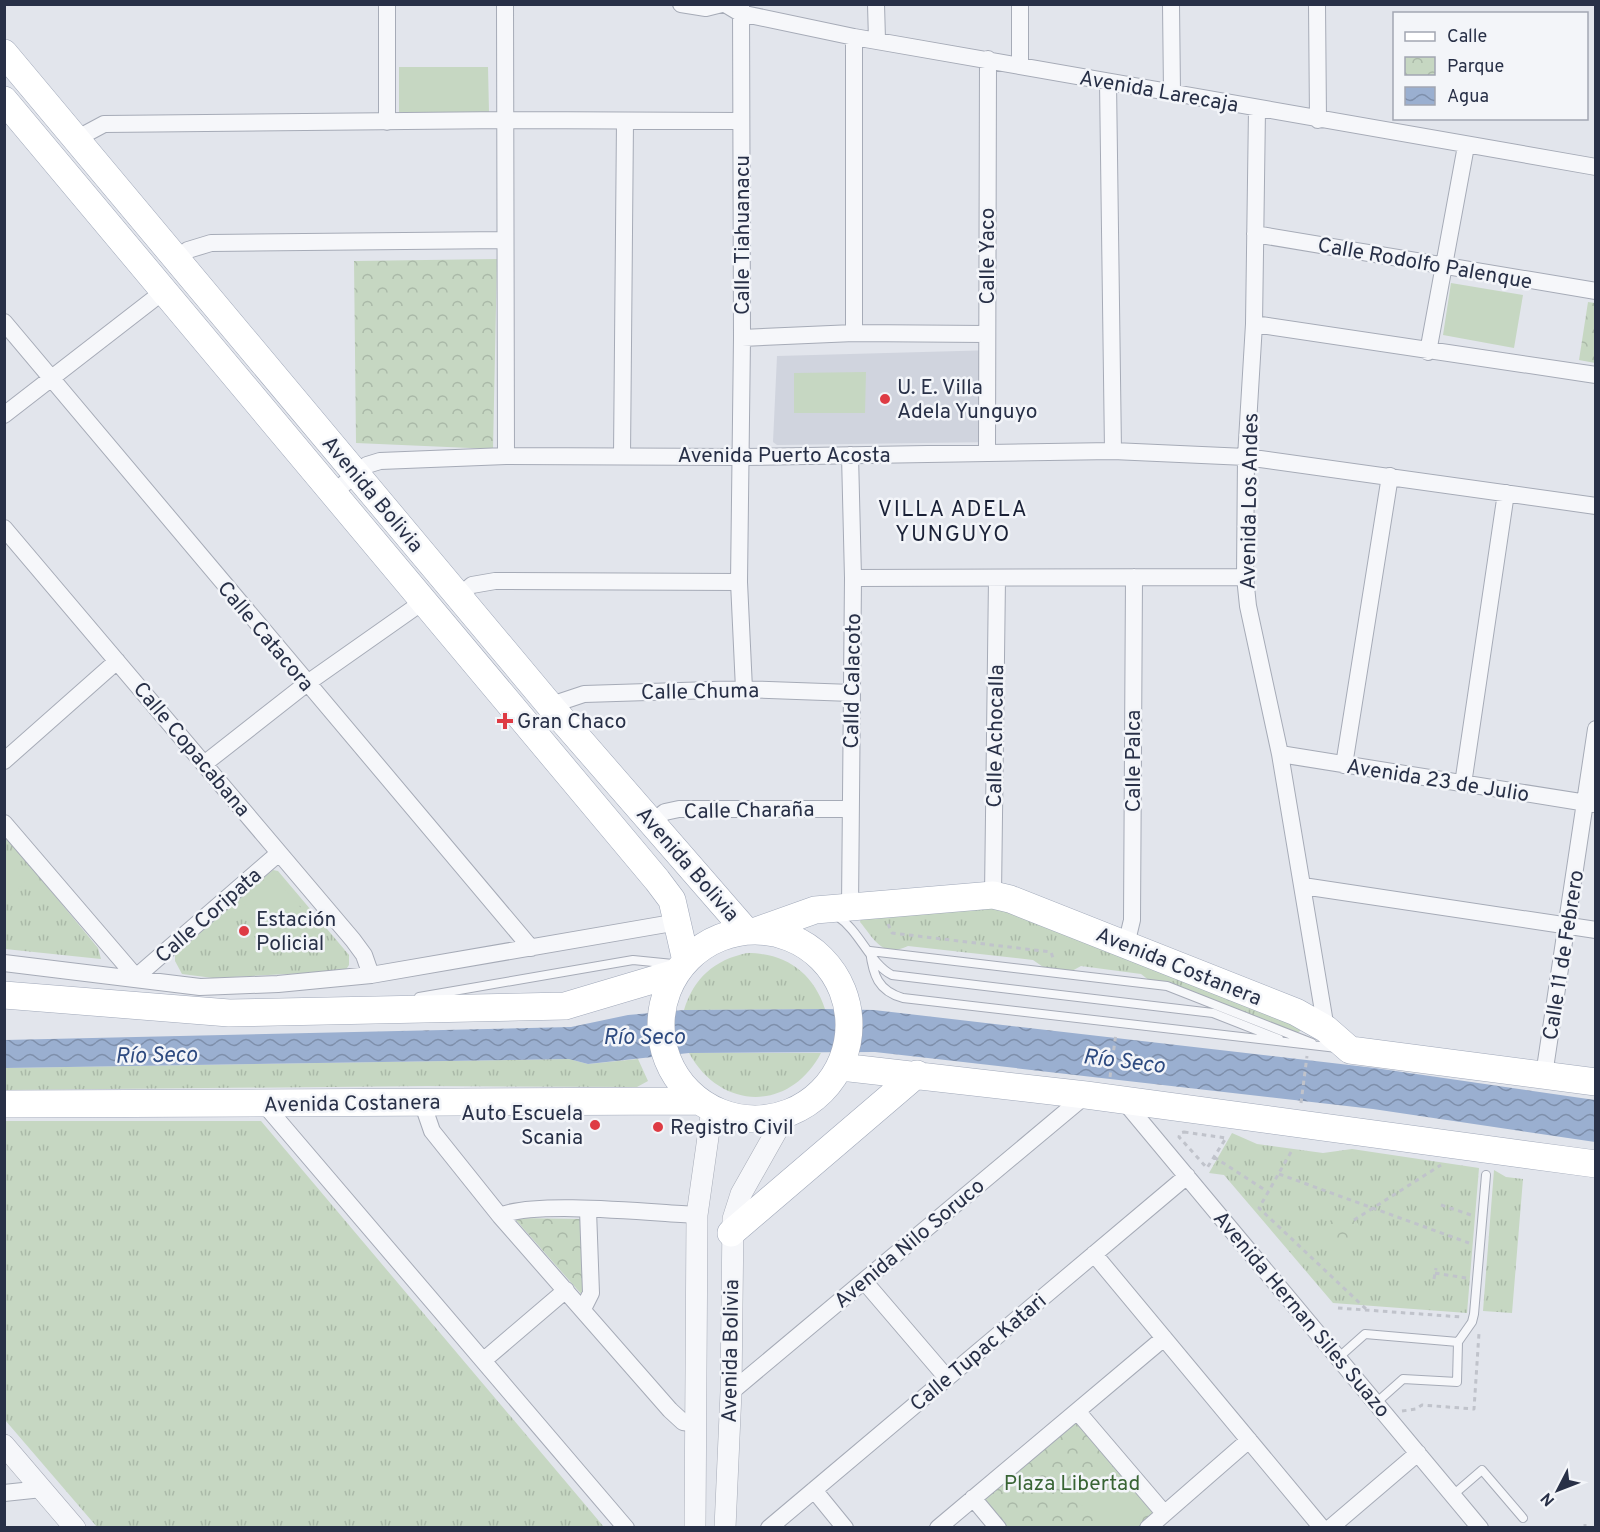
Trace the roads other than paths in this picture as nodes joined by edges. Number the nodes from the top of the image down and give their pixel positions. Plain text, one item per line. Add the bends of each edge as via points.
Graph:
1 (387, 4) edge
2 (505, 4) edge
3 (681, 4) edge
4 (723, 4) edge
5 (876, 4) edge
6 (1020, 4) edge
7 (1171, 4) edge
8 (1317, 4) edge
9 (741, 9) edge
10 (854, 38) junction
11 (877, 40) junction
12 (4, 53) edge
13 (988, 59) junction
14 (1020, 66) junction
15 (1108, 82) junction
16 (1172, 92) junction
17 (4, 100) edge
18 (1257, 110) junction
19 (507, 120) junction
20 (1318, 120) junction
21 (625, 121) junction
22 (741, 121) junction
23 (387, 122) junction
24 (76, 139) junction
25 (1466, 146) junction
26 (1596, 166) edge
27 (1255, 234) junction
28 (505, 240) junction
29 (177, 259) junction
30 (1444, 266) junction
31 (164, 291) junction
32 (1596, 291) edge
33 (4, 322) edge
34 (1254, 324) junction
35 (854, 333) junction
36 (986, 334) junction
37 (742, 338) junction
38 (1428, 352) junction
39 (1596, 375) edge
40 (52, 378) junction
41 (4, 415) edge
42 (1113, 451) junction
43 (987, 453) junction
44 (850, 455) junction
45 (506, 456) junction
46 (622, 456) junction
47 (741, 457) junction
48 (1246, 457) junction
49 (356, 473) junction
50 (1390, 476) junction
51 (333, 493) junction
52 (1506, 493) junction
53 (1596, 506) edge
54 (4, 528) edge
55 (1245, 576) junction
56 (1134, 577) junction
57 (853, 578) junction
58 (996, 578) junction
59 (739, 582) junction
60 (459, 596) junction
61 (424, 602) junction
62 (117, 661) junction
63 (306, 684) junction
64 (744, 689) junction
65 (852, 693) junction
66 (552, 708) junction
67 (1596, 729) edge
68 (1280, 754) junction
69 (4, 761) edge
70 (204, 764) junction
71 (1344, 765) junction
72 (1463, 784) junction
73 (1590, 804) edge
74 (850, 809) junction
75 (652, 822) junction
76 (4, 823) edge
77 (279, 853) junction
78 (1303, 886) junction
79 (993, 895) junction
80 (838, 908) junction
81 (678, 922) junction
82 (1568, 926) junction
83 (1596, 930) edge
84 (751, 931) junction
85 (1126, 945) junction
86 (531, 948) junction
87 (870, 951) junction
88 (4, 963) edge
89 (678, 972) junction
90 (371, 975) junction
91 (136, 977) junction
92 (4, 995) edge
93 (1325, 1038) junction
94 (1290, 1043) junction
95 (844, 1060) junction
96 (917, 1074) junction
97 (1544, 1075) junction
98 (1596, 1082) edge
99 (1106, 1092) junction
100 (699, 1100) junction
101 (422, 1102) junction
102 (4, 1104) edge
103 (264, 1104) junction
104 (785, 1116) junction
105 (1596, 1164) edge
106 (1486, 1174) dead end
107 (1187, 1176) junction
108 (588, 1210) junction
109 (697, 1215) junction
110 (500, 1216) junction
111 (731, 1233) junction
112 (1094, 1254) junction
113 (864, 1281) junction
114 (566, 1290) junction
115 (583, 1309) junction
116 (1164, 1338) junction
117 (1458, 1342) junction
118 (1338, 1358) junction
119 (484, 1360) junction
120 (947, 1378) junction
121 (731, 1392) junction
122 (1376, 1403) junction
123 (1077, 1411) junction
124 (697, 1424) junction
125 (1249, 1440) junction
126 (4, 1445) edge
127 (1418, 1453) junction
128 (42, 1488) junction
129 (814, 1490) junction
130 (4, 1493) edge
131 (1453, 1495) junction
132 (973, 1498) junction
133 (1164, 1513) junction
134 (1523, 1518) dead end
135 (75, 1527) edge
136 (626, 1527) edge
137 (695, 1527) edge
138 (725, 1527) edge
139 (769, 1527) edge
140 (845, 1527) edge
141 (938, 1527) edge
142 (998, 1527) edge
143 (1148, 1527) edge
144 (1322, 1527) edge
145 (1330, 1527) edge
146 (1480, 1527) edge

1 - 23 street
2 - 19 street
3 - 4 street, Avenida Larecaja via 706,8
4 - 9 street, Avenida Larecaja
5 - 11 street
6 - 14 street
7 - 16 street
8 - 20 street
9 - 10 street, Avenida Larecaja
9 - 22 street, Calle Tiahuanacu
10 - 11 street, Avenida Larecaja
10 - 35 street
11 - 13 street, Avenida Larecaja
12 - 24 main road, Avenida Bolivia
13 - 14 street, Avenida Larecaja
13 - 36 street, Calle Yaco
14 - 15 street, Avenida Larecaja
15 - 16 street, Avenida Larecaja
15 - 42 street
16 - 18 street, Avenida Larecaja
17 - 31 main road, Avenida Bolivia
18 - 20 street, Avenida Larecaja
18 - 27 street, Avenida Los Andes
19 - 21 street
19 - 23 street
19 - 28 street
20 - 25 street, Avenida Larecaja
21 - 22 street
21 - 46 street
22 - 37 street, Calle Tiahuanacu
23 - 24 street via 104,124
24 - 29 main road, Avenida Bolivia
25 - 26 street, Avenida Larecaja
25 - 30 street
27 - 30 street, Calle Rodolfo Palenque
27 - 34 street, Avenida Los Andes
28 - 29 street via 211,243 188,250
28 - 45 street
29 - 49 main road, Avenida Bolivia
30 - 32 street, Calle Rodolfo Palenque
30 - 38 street
31 - 40 street
31 - 51 main road, Avenida Bolivia
33 - 40 street, Calle Catacora
34 - 38 street
34 - 48 street, Avenida Los Andes
35 - 36 street
35 - 37 street
36 - 43 street, Calle Yaco
37 - 47 street, Calle Tiahuanacu
38 - 39 street
40 - 41 street
40 - 63 street, Calle Catacora
42 - 43 street, Avenida Puerto Acosta
42 - 48 street, Avenida Puerto Acosta
43 - 44 street, Avenida Puerto Acosta
44 - 47 street, Avenida Puerto Acosta
44 - 57 street, Calld Calacoto
45 - 46 street, Avenida Puerto Acosta
45 - 49 street, Avenida Puerto Acosta via 380,461
46 - 47 street, Avenida Puerto Acosta
47 - 59 street, Calle Tiahuanacu
48 - 50 street, Avenida Puerto Acosta
48 - 55 street, Avenida Los Andes
49 - 51 street, Avenida Puerto Acosta
49 - 60 main road, Avenida Bolivia
50 - 52 street, Avenida Puerto Acosta
50 - 71 street
51 - 61 main road, Avenida Bolivia
52 - 53 street, Avenida Puerto Acosta
52 - 72 street
54 - 62 street, Calle Copacabana
55 - 56 street
55 - 68 street, Avenida Los Andes
56 - 58 street
56 - 85 street, Calle Palca via 1132,920
57 - 58 street
57 - 65 street, Calld Calacoto
58 - 79 street, Calle Achocalla
59 - 60 street via 495,581 472,585
59 - 64 street, Calle Tiahuanacu
60 - 66 main road, Avenida Bolivia
61 - 63 street
61 - 81 main road, Avenida Bolivia via 657,880 672,900
62 - 69 street
62 - 70 street, Calle Copacabana
63 - 70 street
63 - 86 street, Calle Catacora
64 - 65 street, Calle Chuma
64 - 66 street, Calle Chuma via 584,694
65 - 74 street, Calld Calacoto
66 - 75 main road, Avenida Bolivia
67 - 73 street, Calle 11 de Febrero
68 - 71 street, Avenida 23 de Julio
68 - 78 street, Avenida Los Andes
70 - 77 street, Calle Copacabana
71 - 72 street, Avenida 23 de Julio
72 - 73 street, Avenida 23 de Julio
73 - 82 street, Calle 11 de Febrero
74 - 75 street, Calle Charaña via 679,809
74 - 80 street, Calld Calacoto
75 - 84 main road, Avenida Bolivia
76 - 91 street
77 - 90 street, Calle Copacabana via 364,955
77 - 91 street, Calle Coripata
78 - 82 street
78 - 93 street, Avenida Los Andes
79 - 80 main road, Avenida Costanera
79 - 85 main road, Avenida Costanera
80 - 84 main road, Avenida Costanera via 814,910
80 - 87 lane
81 - 86 street
81 - 89 main road, Avenida Bolivia
82 - 83 street
82 - 97 street, Calle 11 de Febrero
84 - 89 main road via 711,942
84 - 95 main road via 772,932 802,943 826,963 843,990 850,1021
85 - 93 main road, Avenida Costanera via 1296,1012
86 - 90 street
87 - 93 lane via 1167,986
87 - 94 lane via 878,966 892,975 1213,1013
87 - 94 lane via 876,980 884,989 903,998
88 - 91 street
89 - 92 main road via 565,1006 230,1013
89 - 100 main road via 661,1018 664,1049 677,1078
90 - 91 street via 200,987
93 - 94 lane
93 - 97 main road, Avenida Costanera via 1350,1050
95 - 96 main road
95 - 104 main road via 824,1092
96 - 99 main road
96 - 111 main road
97 - 98 main road, Avenida Costanera
99 - 105 main road
99 - 107 street, Avenida Hernan Siles Suazo
99 - 113 street, Avenida Nilo Soruco
100 - 101 main road, Avenida Costanera
100 - 104 main road via 741,1119
100 - 109 street, Avenida Bolivia
101 - 103 main road, Avenida Costanera
101 - 110 street via 432,1131
102 - 103 main road, Avenida Costanera
103 - 119 street
104 - 111 street, Avenida Bolivia via 741,1194
106 - 117 lane via 1472,1322
107 - 112 street, Calle Tupac Katari
107 - 118 street, Avenida Hernan Siles Suazo
108 - 109 street
108 - 110 street via 520,1210
108 - 115 street via 591,1293
109 - 124 street, Avenida Bolivia
110 - 114 street
111 - 121 street, Avenida Bolivia
112 - 116 street
112 - 120 street, Calle Tupac Katari
113 - 120 street
113 - 121 street, Avenida Nilo Soruco
114 - 115 street
114 - 119 street
115 - 124 street via 670,1410 683,1422
116 - 123 street
116 - 125 street
117 - 118 lane via 1365,1334
117 - 122 lane via 1457,1382 1403,1379
118 - 122 street, Avenida Hernan Siles Suazo
119 - 136 street
120 - 129 street, Calle Tupac Katari
121 - 138 street, Avenida Bolivia
122 - 127 street, Avenida Hernan Siles Suazo
123 - 132 street
123 - 133 street
124 - 137 street, Avenida Bolivia
125 - 133 street
125 - 144 street
126 - 128 street
127 - 131 street, Avenida Hernan Siles Suazo
127 - 145 street
128 - 130 street
128 - 135 street
129 - 139 street, Calle Tupac Katari
129 - 140 street
131 - 134 lane via 1482,1470
131 - 146 street, Avenida Hernan Siles Suazo
132 - 141 street
132 - 142 street
133 - 143 street

